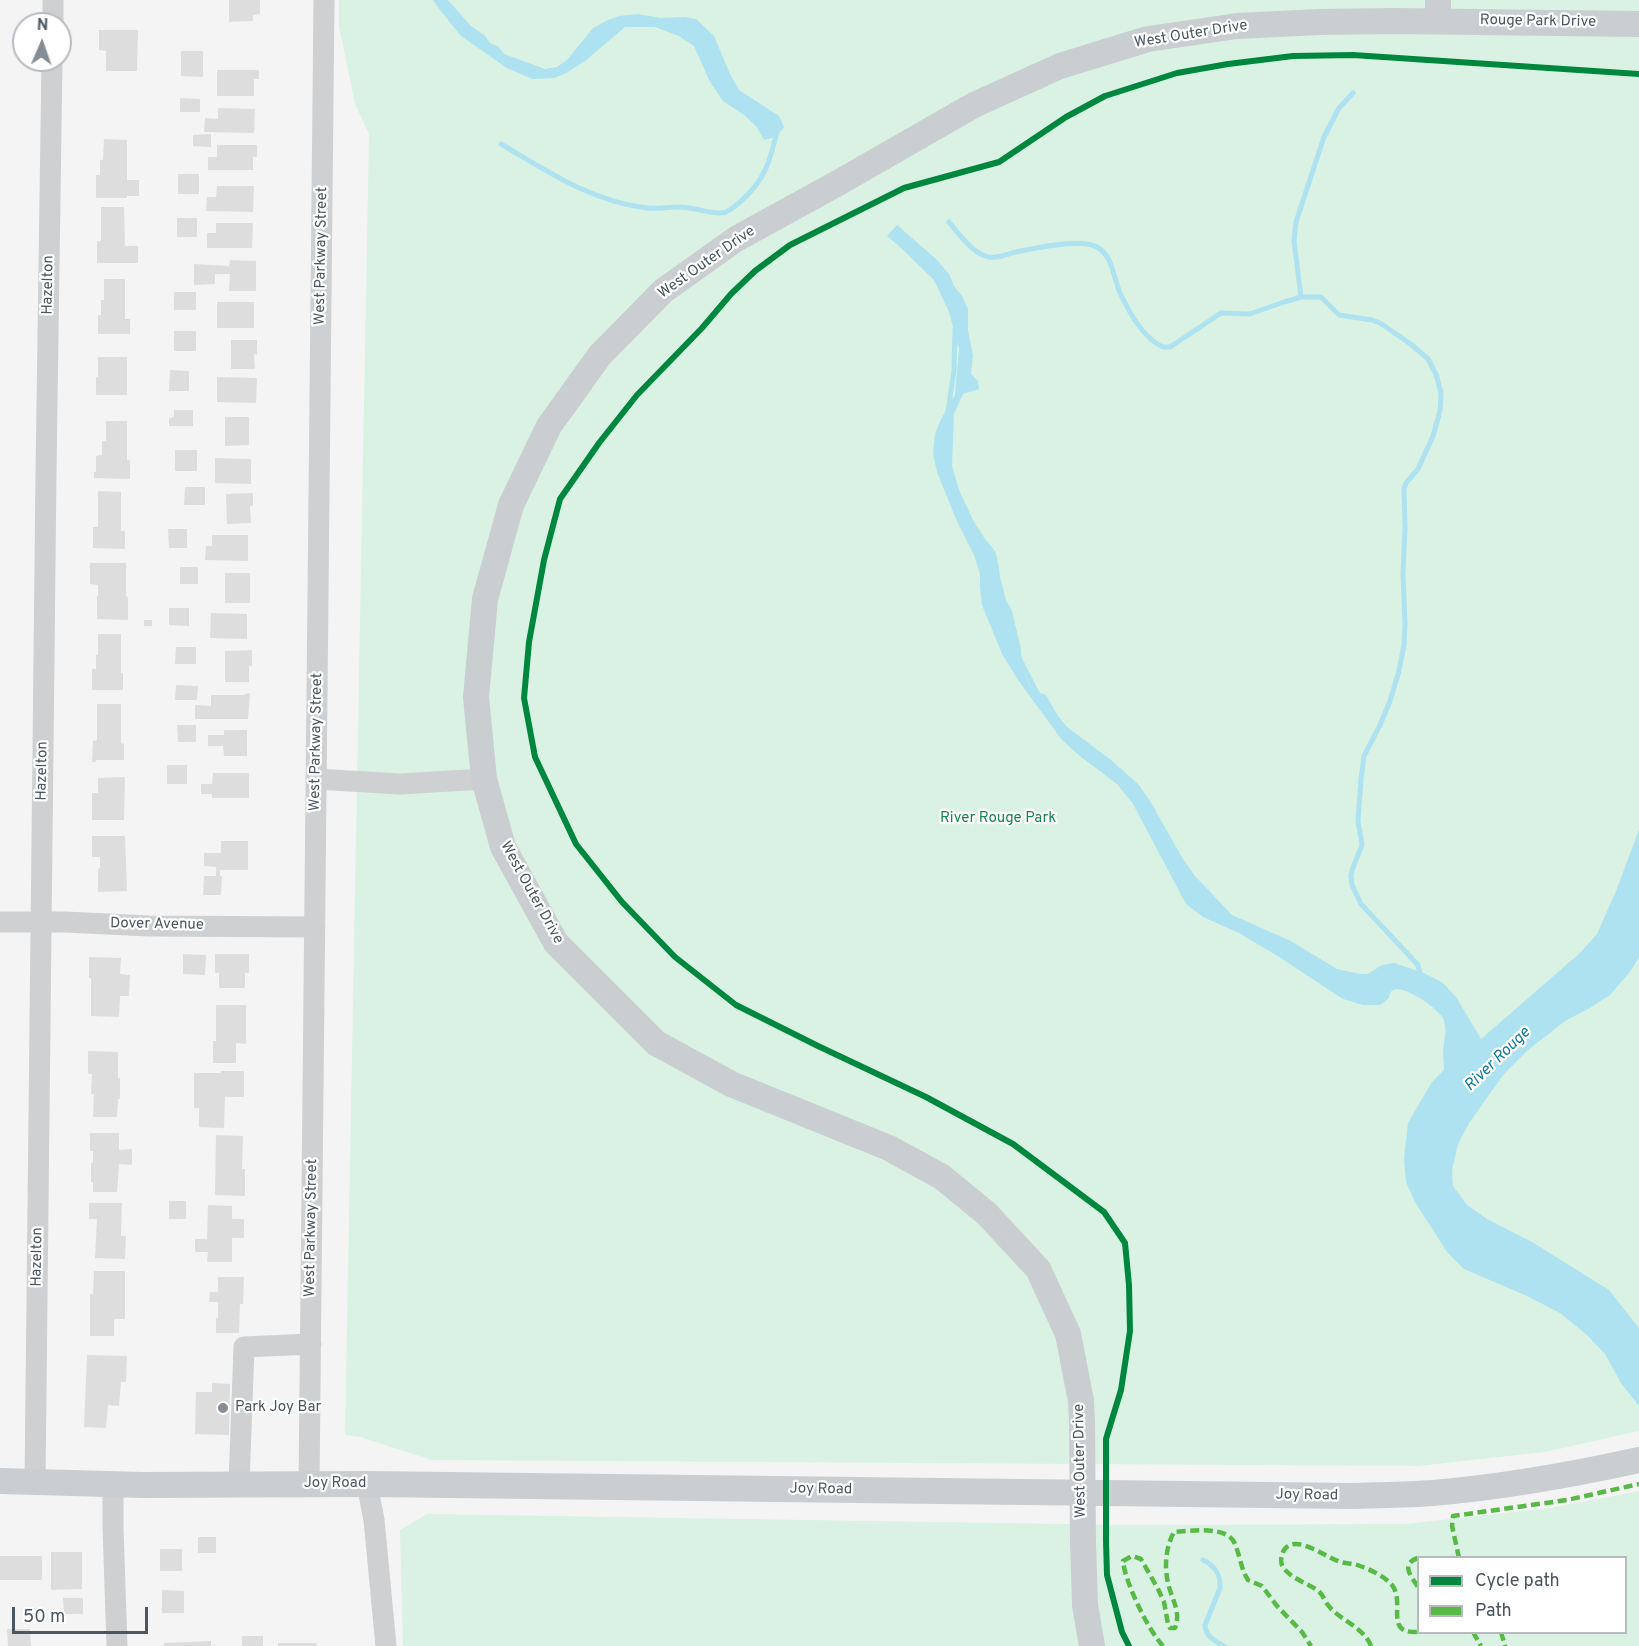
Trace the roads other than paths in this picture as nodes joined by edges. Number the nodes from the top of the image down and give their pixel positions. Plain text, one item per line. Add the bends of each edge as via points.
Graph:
1 (324, 0) edge
2 (1394, 10) edge
3 (1438, 10) edge
4 (1639, 24) edge
5 (52, 72) edge
6 (316, 779) junction
7 (484, 779) junction
8 (0, 921) edge
9 (41, 922) junction
10 (315, 927) junction
11 (311, 1344) junction
12 (1639, 1460) edge
13 (0, 1481) edge
14 (35, 1482) junction
15 (113, 1484) junction
16 (239, 1484) junction
17 (367, 1484) junction
18 (309, 1485) junction
19 (117, 1646) edge
20 (386, 1646) edge
21 (1092, 1646) edge

1 - 6 street, West Parkway Street
2 - 3 main road, West Outer Drive
2 - 7 main road, West Outer Drive via 1319,22 1237,26 1148,39 1060,66 974,105 736,239 663,291 600,355 549,426 511,505 484,599 476,697
3 - 4 main road, Rouge Park Drive
5 - 9 street, Hazelton
6 - 7 street via 400,784
6 - 10 street, West Parkway Street
7 - 21 main road, West Outer Drive, bridge via 503,847 556,943 656,1043 731,1084 889,1148 942,1178 987,1214 1038,1269 1068,1334 1082,1401 1085,1605
8 - 9 street, Dover Avenue
9 - 10 street, Dover Avenue
9 - 14 street, Hazelton
10 - 11 street, West Parkway Street
11 - 16 street via 244,1347
11 - 18 street, West Parkway Street
12 - 17 main road, Joy Road via 1494,1487 1350,1496
13 - 14 main road, Joy Road
14 - 15 main road, Joy Road
15 - 16 main road, Joy Road
15 - 19 street
16 - 18 main road, Joy Road
17 - 18 main road, Joy Road
17 - 20 street

